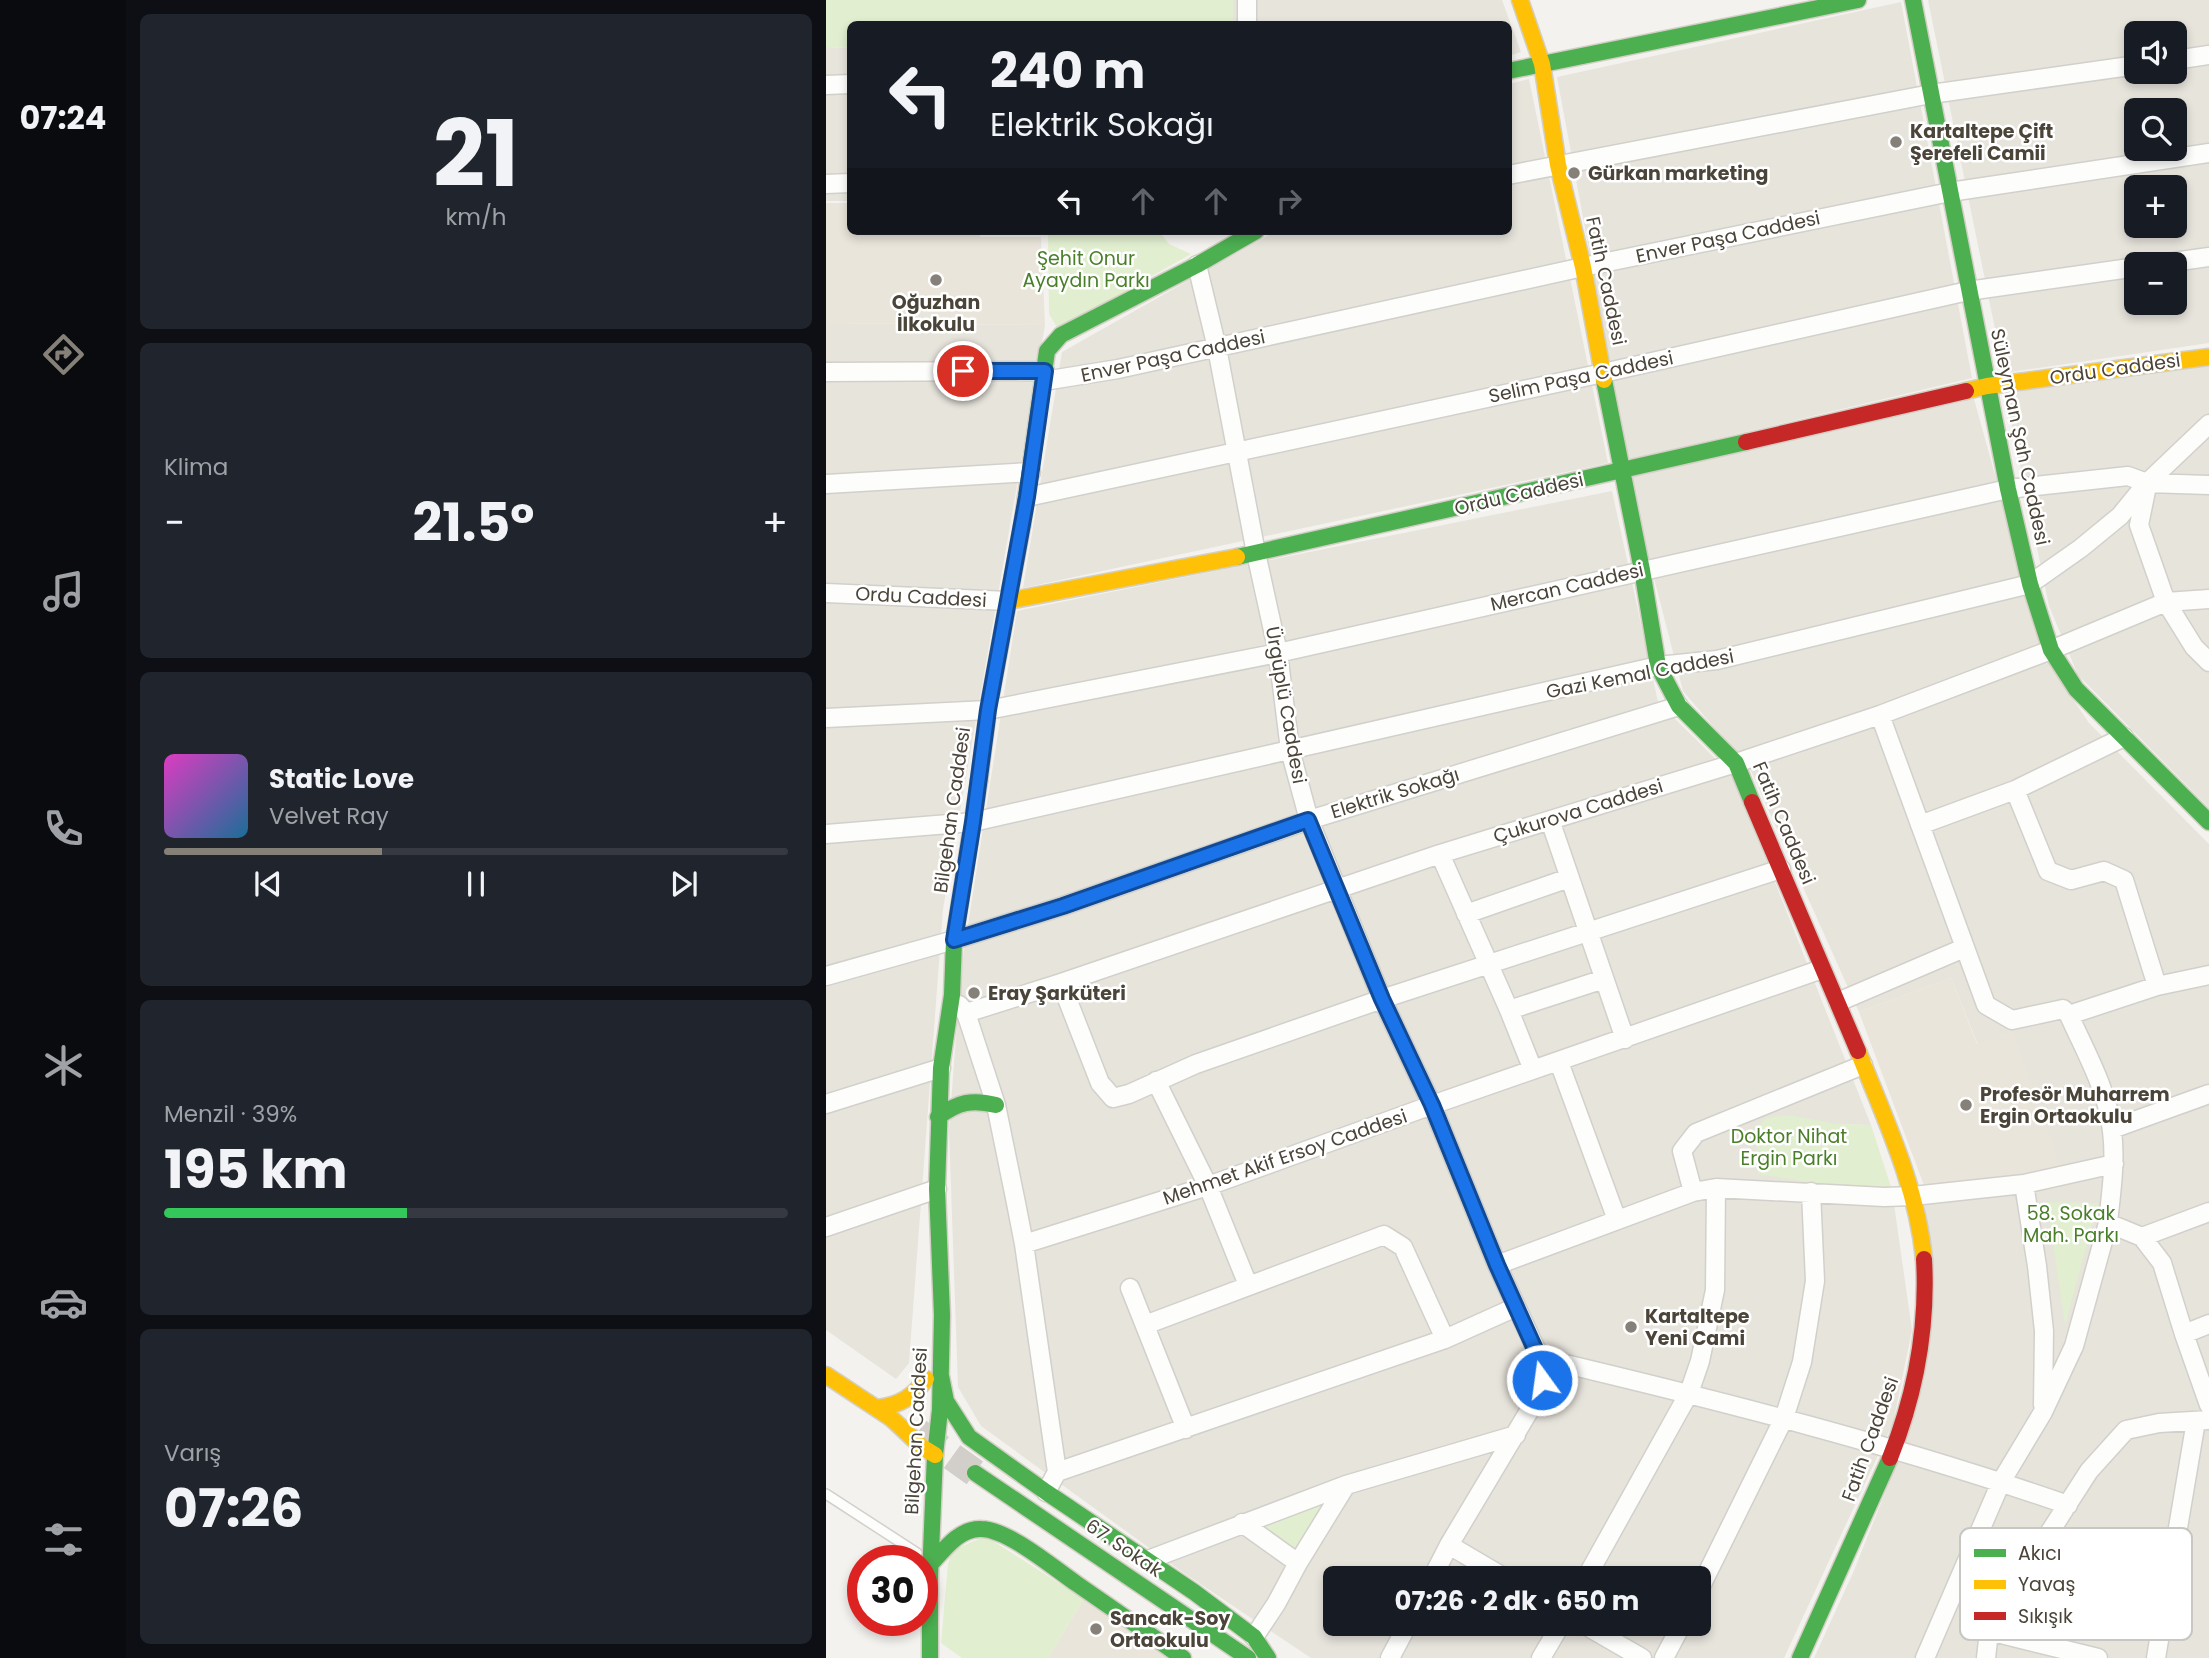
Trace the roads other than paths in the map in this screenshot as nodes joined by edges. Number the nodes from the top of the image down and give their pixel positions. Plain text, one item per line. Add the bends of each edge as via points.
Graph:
1 (1247, 0) edge
2 (1520, 0) edge
3 (1858, 0) edge
4 (1913, 0) edge
5 (1247, 21) edge
6 (2209, 55) edge
7 (2187, 58) edge
8 (1542, 64) junction
9 (2124, 67) edge
10 (1512, 70) edge
11 (826, 85) edge
12 (847, 85) edge
13 (1931, 94) junction
14 (2209, 153) edge
15 (1558, 165) junction
16 (1512, 174) edge
17 (847, 183) edge
18 (826, 184) edge
19 (1950, 191) junction
20 (1249, 235) edge
21 (2209, 257) edge
22 (2187, 260) edge
23 (1198, 265) junction
24 (1583, 267) junction
25 (2124, 269) edge
26 (1968, 291) junction
27 (1217, 348) junction
28 (2209, 357) edge
29 (826, 372) edge
30 (1604, 373) junction
31 (1045, 376) junction
32 (1987, 386) junction
33 (2209, 425) edge
34 (1237, 452) junction
35 (1621, 471) junction
36 (1031, 472) junction
37 (2147, 483) junction
38 (826, 484) edge
39 (2209, 485) edge
40 (2008, 489) junction
41 (1027, 497) junction
42 (1256, 553) junction
43 (1642, 570) junction
44 (2029, 584) junction
45 (826, 593) edge
46 (2209, 599) edge
47 (1008, 601) junction
48 (2166, 602) junction
49 (2051, 650) junction
50 (1278, 653) junction
51 (2209, 662) edge
52 (1658, 667) junction
53 (1679, 706) junction
54 (988, 710) junction
55 (1880, 715) junction
56 (826, 718) edge
57 (2124, 737) junction
58 (1290, 750) junction
59 (1736, 763) junction
60 (2015, 790) junction
61 (1308, 820) junction
62 (1549, 820) junction
63 (973, 822) junction
64 (2209, 822) edge
65 (1920, 825) junction
66 (826, 834) edge
67 (1440, 854) junction
68 (1781, 869) junction
69 (1569, 878) junction
70 (1337, 890) junction
71 (1466, 914) junction
72 (1587, 930) junction
73 (954, 940) junction
74 (1964, 948) junction
75 (1488, 964) junction
76 (1822, 969) junction
77 (826, 975) edge
78 (2209, 975) edge
79 (1604, 979) junction
80 (1061, 983) junction
81 (2157, 986) junction
82 (952, 995) junction
83 (1382, 999) junction
84 (1839, 1002) junction
85 (1509, 1010) junction
86 (966, 1013) junction
87 (2069, 1015) junction
88 (1625, 1039) junction
89 (1559, 1062) junction
90 (1863, 1065) junction
91 (941, 1068) junction
92 (1533, 1070) junction
93 (1156, 1082) junction
94 (2209, 1094) edge
95 (826, 1104) edge
96 (996, 1105) junction
97 (1432, 1105) junction
98 (938, 1117) junction
99 (2112, 1129) junction
100 (2114, 1164) junction
101 (2024, 1184) junction
102 (1208, 1186) junction
103 (1716, 1188) junction
104 (937, 1189) junction
105 (1693, 1192) junction
106 (1811, 1192) junction
107 (1913, 1196) junction
108 (2209, 1212) edge
109 (1617, 1220) junction
110 (2108, 1223) junction
111 (826, 1227) edge
112 (2142, 1237) junction
113 (1024, 1244) junction
114 (1497, 1265) junction
115 (1248, 1285) junction
116 (1130, 1288) dead end
117 (1516, 1307) junction
118 (2209, 1324) edge
119 (1145, 1325) junction
120 (2183, 1334) junction
121 (1445, 1339) junction
122 (1539, 1358) junction
123 (826, 1376) edge
124 (933, 1378) junction
125 (826, 1391) edge
126 (1689, 1393) junction
127 (2209, 1405) edge
128 (878, 1408) junction
129 (2043, 1412) junction
130 (1784, 1418) junction
131 (2203, 1420) edge
132 (1186, 1429) junction
133 (1516, 1435) junction
134 (1893, 1449) junction
135 (929, 1451) junction
136 (1057, 1472) junction
137 (975, 1473) tunnel mouth
138 (2001, 1482) junction
139 (1346, 1485) junction
140 (1046, 1492) junction
141 (826, 1494) edge
142 (2068, 1505) junction
143 (1242, 1523) junction
144 (1021, 1526) dead end
145 (1981, 1528) edge
146 (2054, 1528) edge
147 (2182, 1528) edge
148 (901, 1545) edge
149 (922, 1545) edge
150 (1449, 1545) junction
151 (938, 1548) edge
152 (1148, 1560) junction
153 (1298, 1563) junction
154 (1438, 1566) edge
155 (1485, 1566) edge
156 (1593, 1566) edge
157 (1711, 1566) edge
158 (1960, 1577) edge
159 (1100, 1580) dead end
160 (931, 1636) edge
161 (1402, 1636) edge
162 (1554, 1636) edge
163 (1604, 1636) edge
164 (1676, 1636) edge
165 (1254, 1637) junction
166 (1988, 1640) edge
167 (2025, 1640) edge
168 (2160, 1640) edge
169 (934, 1655) edge
170 (1183, 1658) edge
171 (1248, 1658) edge
172 (1268, 1658) edge
173 (1390, 1658) edge
174 (1541, 1658) edge
175 (1642, 1658) edge
176 (1664, 1658) edge
177 (1800, 1658) edge
178 (1925, 1658) edge
179 (1986, 1658) edge
180 (2098, 1658) edge
181 (2156, 1658) edge

1 - 5 street
2 - 8 street, Fatih Caddesi
3 - 8 street
4 - 13 street, Süleyman Şah Caddesi
6 - 7 street
8 - 10 street
8 - 15 street, Fatih Caddesi
9 - 13 street
11 - 12 street
13 - 15 street
13 - 19 street, Süleyman Şah Caddesi
14 - 19 street, Enver Paşa Caddesi
15 - 16 street
15 - 24 street, Fatih Caddesi
17 - 18 street
19 - 24 street, Enver Paşa Caddesi
19 - 26 street, Süleyman Şah Caddesi
20 - 23 street, Bilgehan Caddesi
21 - 22 street
23 - 27 street, Ürgüplü Caddesi
23 - 31 street, Bilgehan Caddesi via 1060,335 1047,351
24 - 27 street, Enver Paşa Caddesi
24 - 30 street, Fatih Caddesi
25 - 26 street, Selim Paşa Caddesi
26 - 30 street, Selim Paşa Caddesi
26 - 32 street, Süleyman Şah Caddesi
27 - 31 street, Enver Paşa Caddesi via 1118,369
27 - 34 street, Ürgüplü Caddesi
28 - 32 street, Ordu Caddesi
29 - 31 street, Enver Paşa Caddesi
30 - 34 street, Selim Paşa Caddesi
30 - 35 street, Fatih Caddesi
31 - 36 street, Bilgehan Caddesi
32 - 35 street, Ordu Caddesi
32 - 40 street, Süleyman Şah Caddesi
33 - 37 street, Gazi Kemal Caddesi
34 - 41 street, Selim Paşa Caddesi
34 - 42 street, Ürgüplü Caddesi
35 - 42 street, Ordu Caddesi
35 - 43 street, Fatih Caddesi
36 - 38 street
36 - 41 street, Bilgehan Caddesi
37 - 39 street, Mercan Caddesi
37 - 40 street, Mercan Caddesi via 2128,476
37 - 44 street, Gazi Kemal Caddesi via 2120,516
37 - 48 street via 2140,525
40 - 43 street, Mercan Caddesi
40 - 44 street, Süleyman Şah Caddesi
41 - 47 street, Bilgehan Caddesi
42 - 47 street, Ordu Caddesi
42 - 50 street, Ürgüplü Caddesi
43 - 50 street, Mercan Caddesi
43 - 52 street, Fatih Caddesi
44 - 49 street, Süleyman Şah Caddesi
44 - 52 street, Gazi Kemal Caddesi via 1717,660
45 - 47 street, Ordu Caddesi
46 - 48 street, Çukurova Caddesi
47 - 54 street, Bilgehan Caddesi
48 - 49 street, Çukurova Caddesi
48 - 51 street
49 - 55 street, Çukurova Caddesi
49 - 57 street, Süleyman Şah Caddesi via 2076,689
50 - 54 street, Mercan Caddesi
50 - 58 street, Ürgüplü Caddesi
52 - 53 street, Fatih Caddesi
52 - 58 street, Gazi Kemal Caddesi
53 - 59 street, Fatih Caddesi
53 - 61 street, Elektrik Sokağı
54 - 56 street, Mercan Caddesi
54 - 63 street, Bilgehan Caddesi
55 - 59 street, Çukurova Caddesi
55 - 65 street
57 - 60 street
57 - 64 street, Süleyman Şah Caddesi
58 - 61 street, Ürgüplü Caddesi
58 - 63 street, Gazi Kemal Caddesi
59 - 62 street, Çukurova Caddesi
59 - 68 street, Fatih Caddesi
60 - 65 street
60 - 81 street via 2048,871 2071,880 2104,871 2124,880
61 - 70 street, Ürgüplü Caddesi
61 - 73 street, Elektrik Sokağı
62 - 67 street, Çukurova Caddesi
62 - 69 street
63 - 66 street, Gazi Kemal Caddesi
63 - 73 street, Bilgehan Caddesi
65 - 74 street
67 - 70 street, Çukurova Caddesi
67 - 71 street
68 - 72 street
68 - 76 street, Fatih Caddesi
69 - 71 street
69 - 72 street
70 - 80 street, Çukurova Caddesi
70 - 83 street, Ürgüplü Caddesi
71 - 75 street
72 - 75 street
72 - 79 street
73 - 77 street, Elektrik Sokağı
73 - 82 street, Bilgehan Caddesi
74 - 84 street
74 - 87 street via 1986,1005 2012,1020 2063,1009
75 - 83 street
75 - 85 street
76 - 84 street, Fatih Caddesi
76 - 88 street, Mehmet Akif Ersoy Caddesi
78 - 81 street
79 - 85 street
79 - 88 street
80 - 86 street, Çukurova Caddesi
80 - 93 street via 1101,1083 1113,1098
81 - 87 street
82 - 86 street
82 - 91 street, Bilgehan Caddesi
83 - 93 street
83 - 97 street, Ürgüplü Caddesi
84 - 90 street, Fatih Caddesi
85 - 92 street
86 - 96 street
87 - 99 street
88 - 89 street, Mehmet Akif Ersoy Caddesi
89 - 92 street, Mehmet Akif Ersoy Caddesi
89 - 109 street
90 - 105 street via 1696,1133 1682,1151
90 - 107 street, Fatih Caddesi
91 - 95 street
91 - 98 street, Bilgehan Caddesi
92 - 97 street, Mehmet Akif Ersoy Caddesi
93 - 102 street
94 - 99 street
96 - 98 street via 965,1101
96 - 113 street
97 - 102 street, Mehmet Akif Ersoy Caddesi
97 - 114 street, Ürgüplü Caddesi
98 - 104 street, Bilgehan Caddesi
99 - 100 street
100 - 101 street
100 - 110 street
101 - 107 street
101 - 129 street via 2044,1331
102 - 113 street, Mehmet Akif Ersoy Caddesi
102 - 115 street
103 - 105 street
103 - 106 street
103 - 126 street via 1715,1290
104 - 111 street
104 - 124 street, Bilgehan Caddesi via 942,1284
105 - 109 street
106 - 107 street
106 - 130 street via 1815,1281 1802,1362
107 - 134 street, Fatih Caddesi via 1923,1242 1923,1335 1918,1368
108 - 112 street
109 - 114 street
110 - 112 street
110 - 129 street via 2074,1346
112 - 120 street via 2162,1263
113 - 136 street
114 - 117 street, Ürgüplü Caddesi
115 - 119 street
115 - 121 street via 1384,1235 1403,1247
116 - 119 street
117 - 121 street
117 - 122 street, Ürgüplü Caddesi
118 - 120 street
119 - 132 street
120 - 127 street
121 - 132 street
122 - 126 street
122 - 133 street, Ürgüplü Caddesi via 1542,1380
123 - 128 street
124 - 128 street via 905,1402
124 - 135 street, Bilgehan Caddesi via 940,1410
124 - 140 street via 969,1437
125 - 135 street via 897,1440
126 - 130 street
126 - 156 street
128 - 135 street
129 - 138 street
130 - 134 street
130 - 157 street
131 - 142 street via 2126,1430 2089,1471
131 - 147 street
132 - 136 street
133 - 139 street
133 - 150 street, Ürgüplü Caddesi
134 - 138 street
134 - 177 street, Fatih Caddesi
135 - 149 street, Bilgehan Caddesi
136 - 140 street
137 - 171 street, 67. Sokak
138 - 142 street
138 - 145 street
139 - 143 street
139 - 153 street
140 - 152 street
141 - 148 lane
142 - 146 street
143 - 152 street
143 - 153 street
144 - 159 street, 67. Sokak
150 - 154 street, Ürgüplü Caddesi
150 - 155 street
151 - 170 street via 965,1531 987,1528 1002,1534
152 - 165 street
153 - 165 street
158 - 178 street
160 - 169 street, Bilgehan Caddesi
161 - 173 street
162 - 174 street
163 - 175 street
164 - 176 street
165 - 172 street
166 - 179 street
167 - 180 street
168 - 181 street

